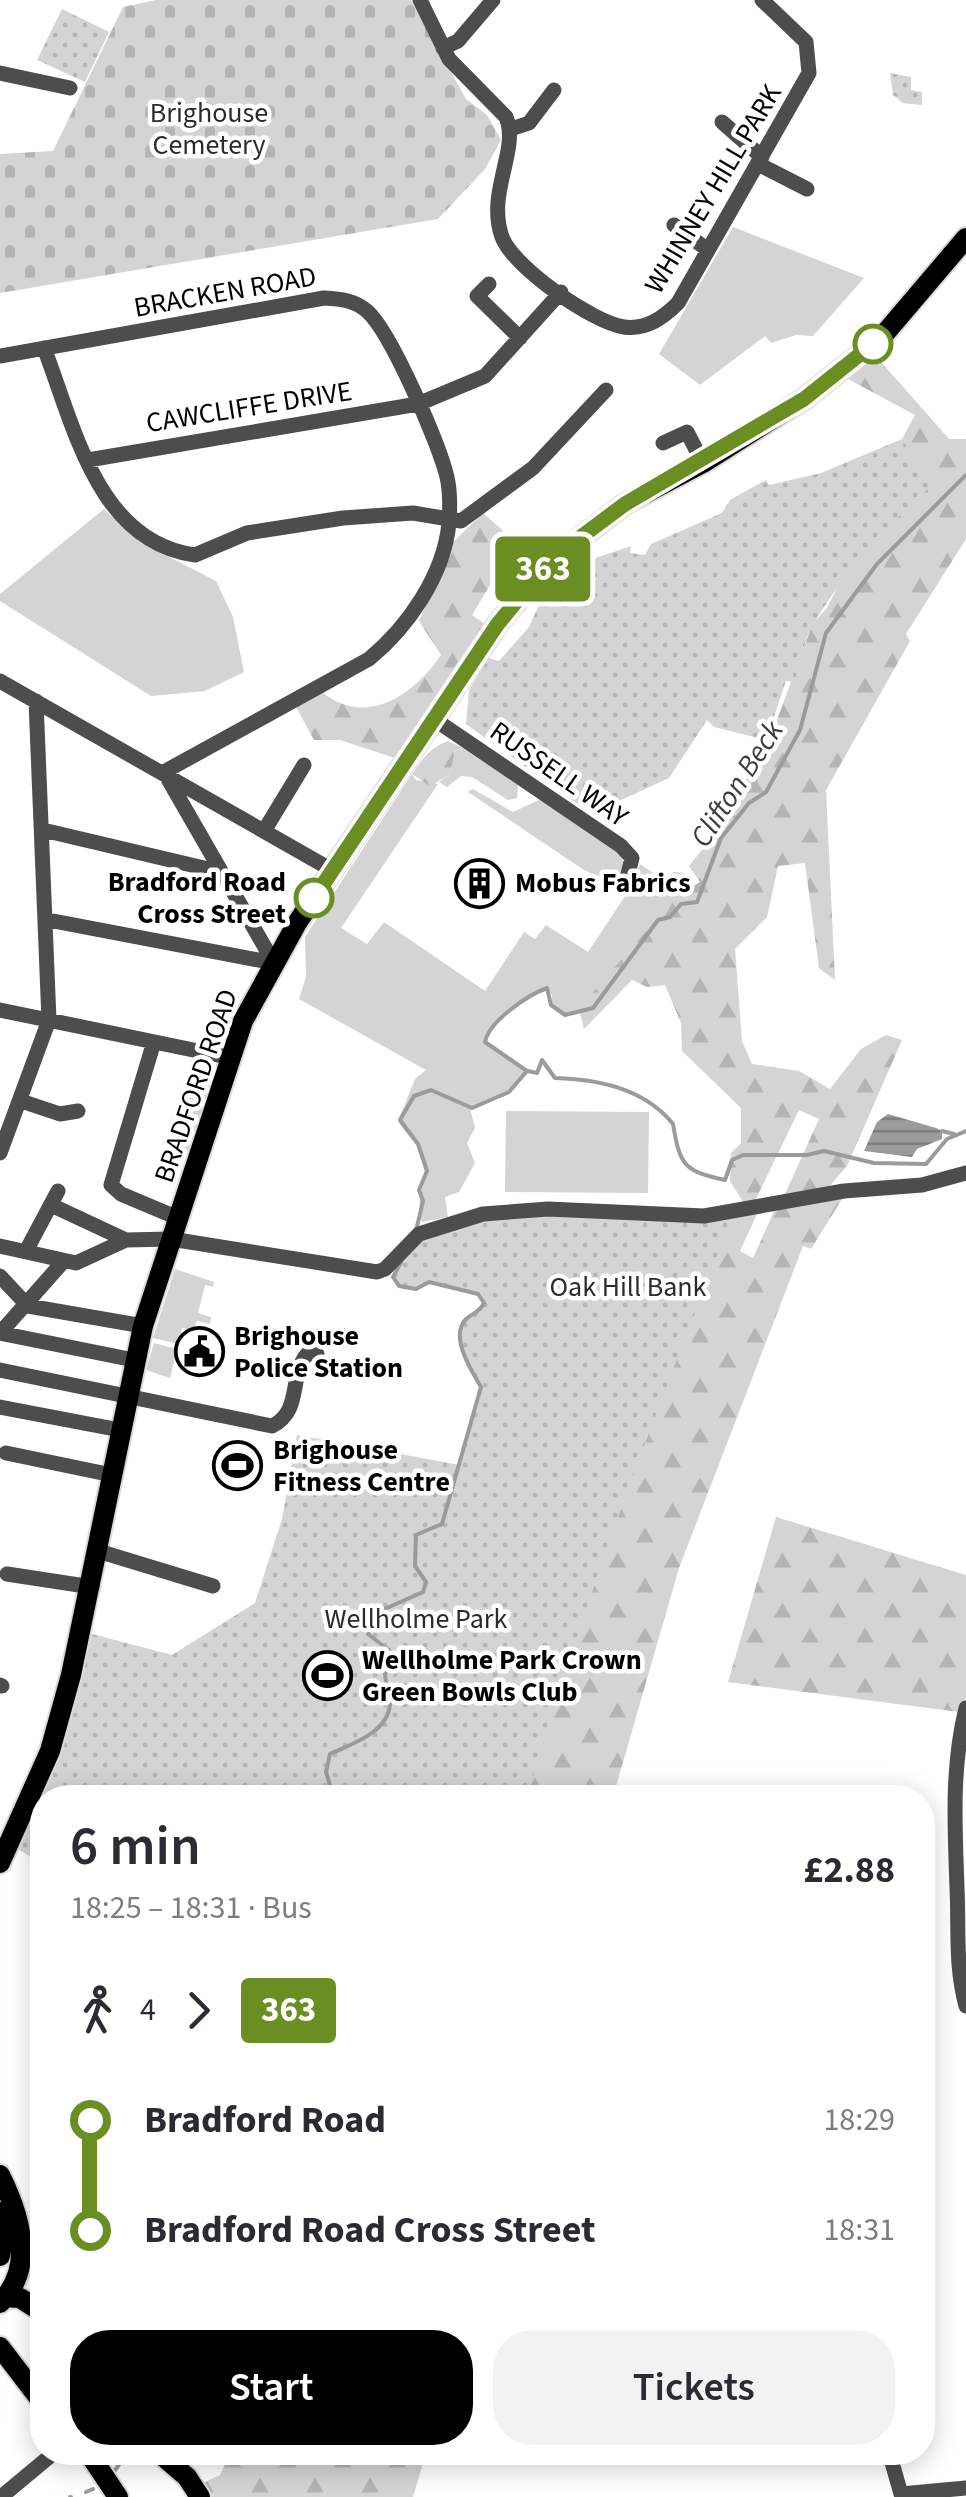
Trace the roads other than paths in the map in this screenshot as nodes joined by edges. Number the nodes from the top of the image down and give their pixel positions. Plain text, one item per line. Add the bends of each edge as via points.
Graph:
1 (420, 0) edge
2 (493, 0) edge
3 (762, 0) edge
4 (443, 48) junction
5 (0, 73) edge
6 (70, 88) dead end
7 (554, 90) dead end
8 (722, 122) dead end
9 (511, 129) junction
10 (760, 161) junction
11 (807, 189) dead end
12 (674, 225) dead end
13 (966, 238) edge
14 (708, 250) junction
15 (489, 284) dead end
16 (561, 292) junction
17 (520, 338) junction
18 (44, 348) junction
19 (0, 356) edge
20 (606, 390) dead end
21 (418, 404) junction
22 (663, 443) dead end
23 (88, 460) junction
24 (703, 462) junction
25 (449, 521) junction
26 (0, 681) edge
27 (36, 702) junction
28 (434, 719) junction
29 (304, 765) dead end
30 (164, 774) junction
31 (43, 830) junction
32 (264, 832) junction
33 (332, 870) junction
34 (222, 872) junction
35 (626, 882) dead end
36 (48, 920) junction
37 (274, 963) junction
38 (0, 1010) edge
39 (49, 1020) junction
40 (153, 1044) junction
41 (232, 1058) junction
42 (0, 1104) edge
43 (20, 1104) junction
44 (78, 1111) dead end
45 (0, 1152) edge
46 (966, 1173) edge
47 (178, 1218) junction
48 (171, 1239) junction
49 (126, 1240) junction
50 (0, 1246) edge
51 (26, 1251) junction
52 (62, 1263) junction
53 (0, 1276) edge
54 (28, 1306) junction
55 (143, 1326) junction
56 (0, 1333) edge
57 (316, 1354) dead end
58 (134, 1360) junction
59 (0, 1370) edge
60 (128, 1397) junction
61 (0, 1407) edge
62 (120, 1430) junction
63 (6, 1453) dead end
64 (112, 1475) junction
65 (98, 1552) junction
66 (7, 1574) dead end
67 (212, 1586) dead end
68 (92, 1588) junction
69 (966, 1708) edge
70 (35, 1785) edge
71 (30, 1796) edge
72 (0, 1863) edge
73 (966, 2006) edge
74 (0, 2175) edge
75 (0, 2212) edge
76 (0, 2256) edge
77 (22, 2261) junction
78 (30, 2286) edge
79 (2, 2299) edge
80 (30, 2306) edge
81 (1, 2351) edge
82 (30, 2387) edge
83 (39, 2465) edge
84 (172, 2465) edge
85 (893, 2465) edge
86 (966, 2488) edge
87 (937, 2495) edge
88 (0, 2497) edge
89 (200, 2497) edge

1 - 4 street
2 - 4 street via 458,41
3 - 10 street, WHINNEY HILL PARK via 800,32 812,63
4 - 9 street
5 - 6 street
7 - 9 street via 539,120
8 - 10 street
9 - 16 street, WHINNEY HILL PARK via 497,198 502,236 525,268
10 - 11 street
10 - 14 street, WHINNEY HILL PARK
12 - 14 street
13 - 24 main road, BRADFORD ROAD via 881,338 804,399
14 - 16 street, WHINNEY HILL PARK via 678,303 654,322 609,322
15 - 17 street via 477,296
16 - 17 street, CAWCLIFFE DRIVE
17 - 21 street, CAWCLIFFE DRIVE via 485,376
18 - 19 street, BRACKEN ROAD
18 - 21 street, BRACKEN ROAD via 324,298 350,300 379,326
18 - 23 street
20 - 25 street via 510,488
21 - 23 street, CAWCLIFFE DRIVE
21 - 25 street, BRACKEN ROAD via 448,478
22 - 24 street via 687,432
23 - 25 street via 113,511 180,553 195,555 247,533 342,518 413,513
24 - 28 main road, BRADFORD ROAD via 625,504 550,560
25 - 30 street, BRACKEN ROAD via 429,583 390,642
26 - 27 street
27 - 30 street
27 - 31 street
28 - 33 main road, BRADFORD ROAD
28 - 35 street, RUSSELL WAY via 621,846 632,858
29 - 32 street
30 - 32 street
30 - 34 street
31 - 34 street
31 - 36 street
32 - 33 street
33 - 37 main road, BRADFORD ROAD
34 - 37 street
36 - 37 street
36 - 39 street
37 - 41 main road, BRADFORD ROAD
38 - 39 street
39 - 40 street
39 - 43 street
40 - 41 street
40 - 47 street via 111,1185
41 - 47 main road, BRADFORD ROAD
42 - 43 street
43 - 44 street via 60,1114
43 - 45 street
46 - 48 street via 704,1216 548,1209 484,1214 418,1234 377,1272
47 - 48 main road, BRADFORD ROAD
48 - 49 street
48 - 55 main road, BRADFORD ROAD
49 - 51 street via 54,1198
49 - 52 street
50 - 51 street
51 - 52 street
52 - 54 street
53 - 54 street
54 - 55 street
54 - 56 street
55 - 58 main road, BRADFORD ROAD
56 - 58 street
57 - 60 street via 302,1360 291,1410 272,1426
58 - 60 main road, BRADFORD ROAD
59 - 60 street
60 - 62 main road, BRADFORD ROAD
61 - 62 street
62 - 64 main road, BRADFORD ROAD
63 - 64 street
64 - 65 main road, BRADFORD ROAD
65 - 67 street
65 - 68 main road, BRADFORD ROAD
66 - 68 street
68 - 70 main road, BRADFORD ROAD via 50,1751
69 - 73 street via 953,1822 956,1958
71 - 72 main road, BRADFORD ROAD
74 - 77 main road via 17,2215
75 - 76 main road
77 - 78 main road
77 - 79 main road
79 - 80 main road
81 - 82 main road
83 - 88 street
84 - 89 main road
85 - 87 street via 901,2494
86 - 87 street

